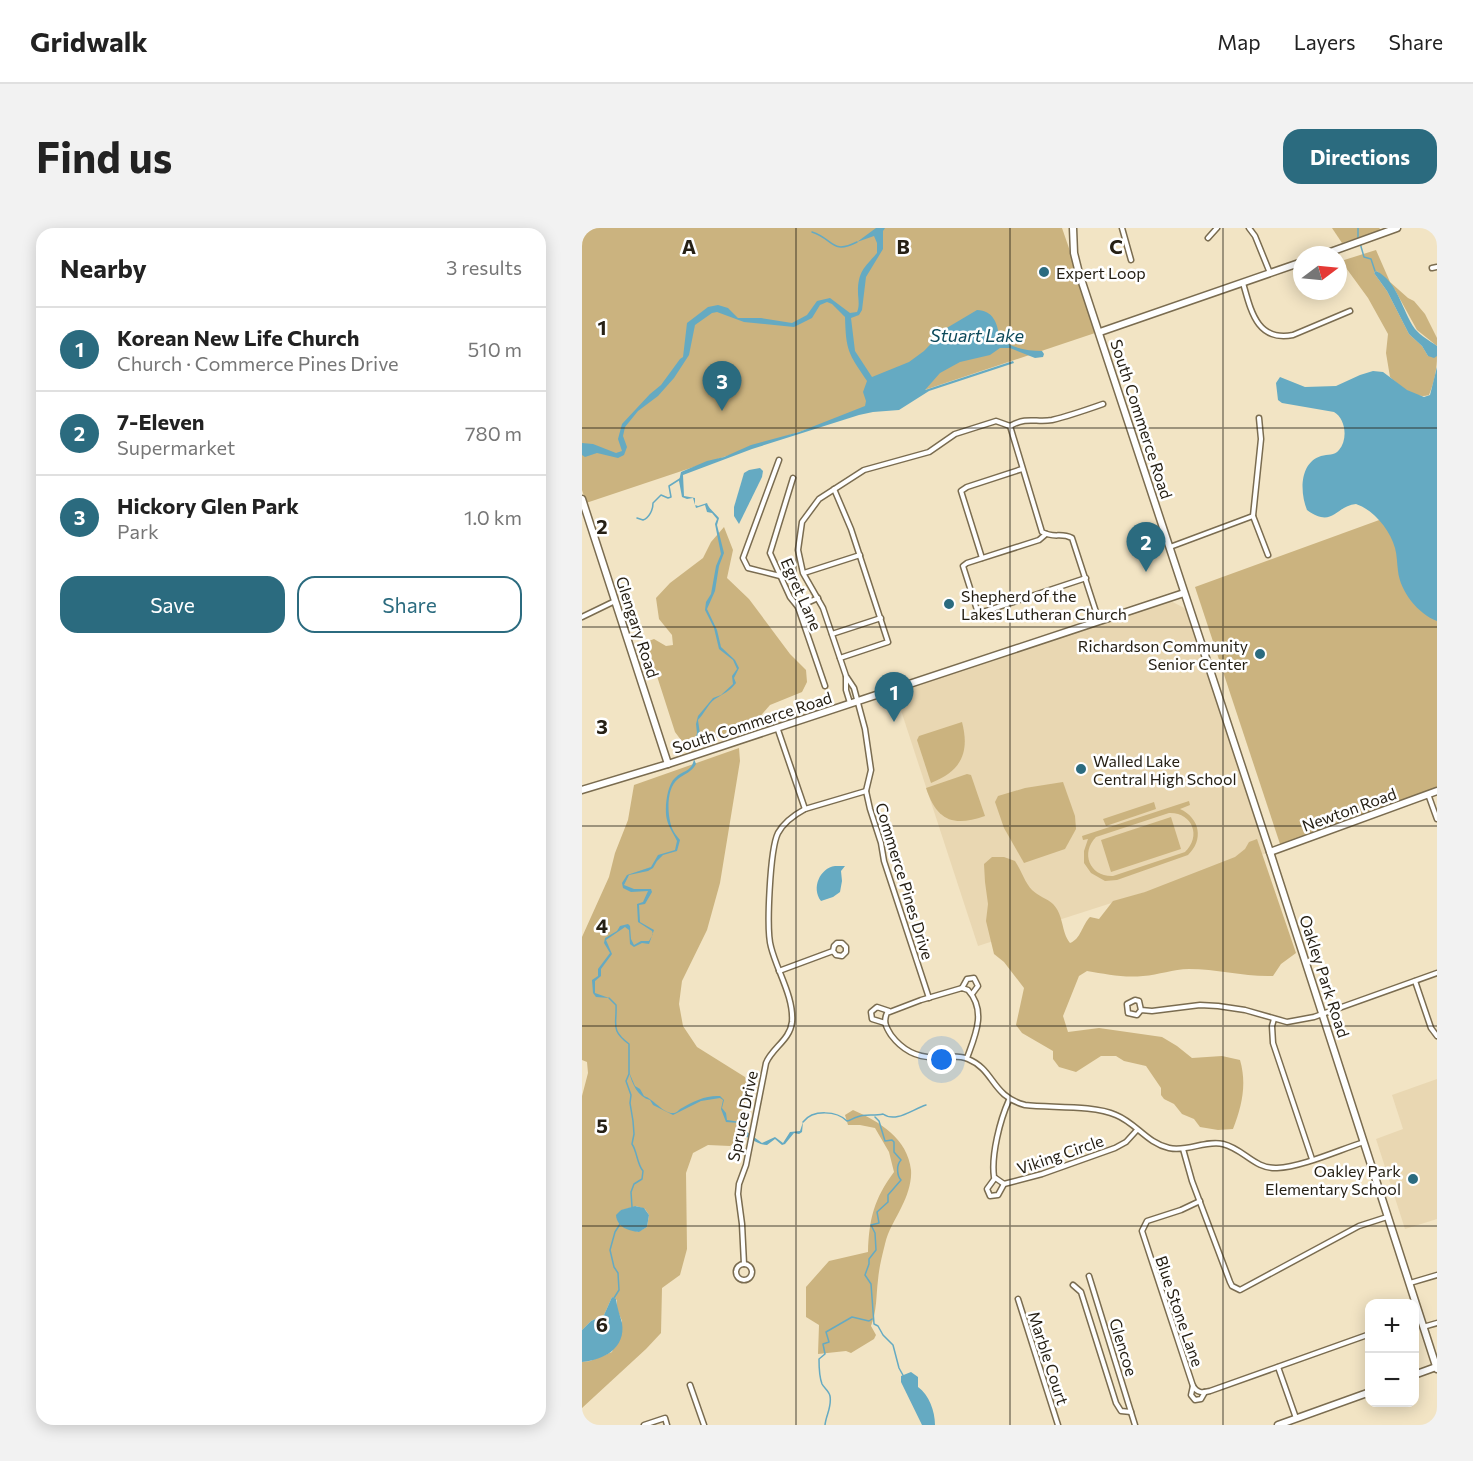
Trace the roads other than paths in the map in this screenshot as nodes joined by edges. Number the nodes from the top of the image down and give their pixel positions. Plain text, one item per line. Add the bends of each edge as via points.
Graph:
1 (1073, 228) edge
2 (1122, 228) edge
3 (1217, 228) edge
4 (1250, 228) edge
5 (1397, 228) edge
6 (1208, 238) dead end
7 (1347, 246) edge
8 (1131, 260) dead end
9 (1293, 265) edge
10 (1270, 273) junction
11 (1243, 282) junction
12 (1350, 312) dead end
13 (1100, 332) junction
14 (1103, 404) dead end
15 (1259, 418) dead end
16 (1011, 428) junction
17 (778, 459) dead end
18 (1022, 469) junction
19 (793, 478) dead end
20 (834, 489) junction
21 (582, 499) edge
22 (1253, 516) junction
23 (1046, 534) junction
24 (1169, 547) junction
25 (860, 555) junction
26 (1268, 555) dead end
27 (982, 558) junction
28 (803, 573) junction
29 (780, 576) junction
30 (1086, 578) junction
31 (1184, 593) junction
32 (818, 598) junction
33 (615, 601) junction
34 (798, 607) junction
35 (582, 617) edge
36 (881, 618) junction
37 (1100, 621) junction
38 (832, 634) junction
39 (840, 658) junction
40 (846, 676) junction
41 (825, 686) dead end
42 (854, 702) junction
43 (777, 727) junction
44 (668, 764) junction
45 (582, 790) edge
46 (866, 791) junction
47 (1437, 791) edge
48 (1428, 794) junction
49 (805, 809) junction
50 (1437, 819) edge
51 (1270, 852) junction
52 (833, 951) dead end
53 (779, 971) junction
54 (1437, 973) edge
55 (1415, 981) junction
56 (962, 988) junction
57 (972, 994) junction
58 (929, 998) junction
59 (1142, 1010) junction
60 (889, 1011) junction
61 (1323, 1014) junction
62 (1274, 1019) junction
63 (885, 1023) junction
64 (1437, 1036) edge
65 (967, 1058) junction
66 (1009, 1100) junction
67 (1137, 1130) junction
68 (1364, 1142) junction
69 (1183, 1149) junction
70 (1312, 1159) junction
71 (995, 1178) junction
72 (1004, 1184) junction
73 (1200, 1201) junction
74 (1388, 1216) junction
75 (744, 1264) junction
76 (1437, 1275) edge
77 (1089, 1276) dead end
78 (1409, 1284) junction
79 (1073, 1285) dead end
80 (1018, 1299) dead end
81 (1437, 1323) edge
82 (1423, 1327) junction
83 (1365, 1336) edge
84 (1278, 1367) junction
85 (1437, 1368) edge
86 (1419, 1373) edge
87 (690, 1385) dead end
88 (1193, 1386) junction
89 (1205, 1392) junction
90 (1365, 1394) edge
91 (1131, 1412) junction
92 (1296, 1419) junction
93 (644, 1425) edge
94 (667, 1425) edge
95 (704, 1425) edge
96 (1058, 1425) edge
97 (1135, 1425) edge
98 (1278, 1425) edge

1 - 13 street via 1074,253
2 - 8 street
3 - 6 street
4 - 10 street
5 - 7 street
9 - 10 street, South Commerce Road
10 - 11 street, South Commerce Road
11 - 12 street via 1257,321 1272,336 1293,335
11 - 13 street, South Commerce Road
13 - 24 street, South Commerce Road
14 - 16 street via 1050,420 1023,421
15 - 22 street via 1261,439
16 - 18 street
16 - 20 street via 996,421 962,431 928,452 864,470
17 - 29 street via 743,558 748,568
18 - 23 street via 1042,532
18 - 27 street via 961,491
19 - 29 street, Egret Lane via 770,549
20 - 25 street
20 - 28 street via 819,499 802,522 798,550
21 - 33 street, Glengary Road
22 - 24 street
22 - 26 street
23 - 27 street via 1039,540
23 - 30 street via 1072,538
24 - 31 street, South Commerce Road
25 - 28 street
25 - 36 street
27 - 30 street via 963,566 980,612
28 - 32 street
29 - 34 street, Egret Lane
30 - 37 street
31 - 37 street, South Commerce Road
31 - 51 street, Oakley Park Road
32 - 34 street
32 - 38 street
33 - 35 street
33 - 44 street, Glengary Road
34 - 41 street, Egret Lane
36 - 38 street
36 - 39 street via 888,642
37 - 42 street, South Commerce Road
38 - 39 street
39 - 40 street
40 - 42 street via 846,690
40 - 42 street via 854,688
42 - 43 street, South Commerce Road
42 - 46 street, Commerce Pines Drive via 865,729 871,770
43 - 44 street, South Commerce Road
43 - 49 street
44 - 45 street, South Commerce Road
46 - 49 street, Spruce Drive
46 - 58 street, Commerce Pines Drive via 884,861
47 - 48 street, Newton Road
48 - 50 street
48 - 51 street, Newton Road
49 - 53 street, Spruce Drive via 785,823 774,845 769,932
51 - 61 street, Oakley Park Road
52 - 53 street
53 - 75 street, Spruce Drive via 791,1006 792,1025 766,1063 738,1194
54 - 55 street
55 - 61 street
55 - 64 street
56 - 57 street
56 - 57 street via 967,979 974,978 978,986
56 - 58 street
57 - 65 street via 978,1027
58 - 60 street
59 - 59 street via 1138,1001 1127,1004 1132,1016
59 - 62 street via 1218,1006
60 - 63 street
60 - 63 street via 876,1007 871,1012 872,1019
61 - 62 street via 1295,1022
61 - 68 street, Oakley Park Road
62 - 70 street via 1273,1042
63 - 65 street via 897,1042 912,1053 932,1058
65 - 66 street via 985,1071
66 - 67 street via 1025,1105 1107,1112
66 - 71 street, Viking Circle via 1001,1120
67 - 69 street via 1158,1145
67 - 72 street, Viking Circle via 1115,1148
68 - 70 street
68 - 74 street, Oakley Park Road
69 - 70 street via 1225,1145 1252,1162 1271,1168
69 - 73 street
71 - 72 street, Viking Circle
71 - 72 street via 987,1187 989,1195 998,1196
73 - 74 street via 1230,1282 1240,1290 1359,1226
73 - 88 street, Blue Stone Lane via 1148,1221 1142,1231
74 - 78 street, Oakley Park Road
75 - 75 street, Spruce Drive via 736,1273 744,1280 752,1272
76 - 78 street
77 - 91 street, Glencoe
78 - 82 street, Oakley Park Road
79 - 91 street via 1082,1292 1116,1403 1121,1411
80 - 96 street, Marble Court
81 - 82 street
82 - 85 street, Oakley Park Road
83 - 84 street
84 - 89 street
84 - 92 street
85 - 86 street
87 - 95 street
88 - 89 street, Blue Stone Lane
88 - 89 street via 1191,1395 1195,1400
90 - 92 street
91 - 97 street, Glencoe
92 - 98 street
93 - 94 street via 665,1418

